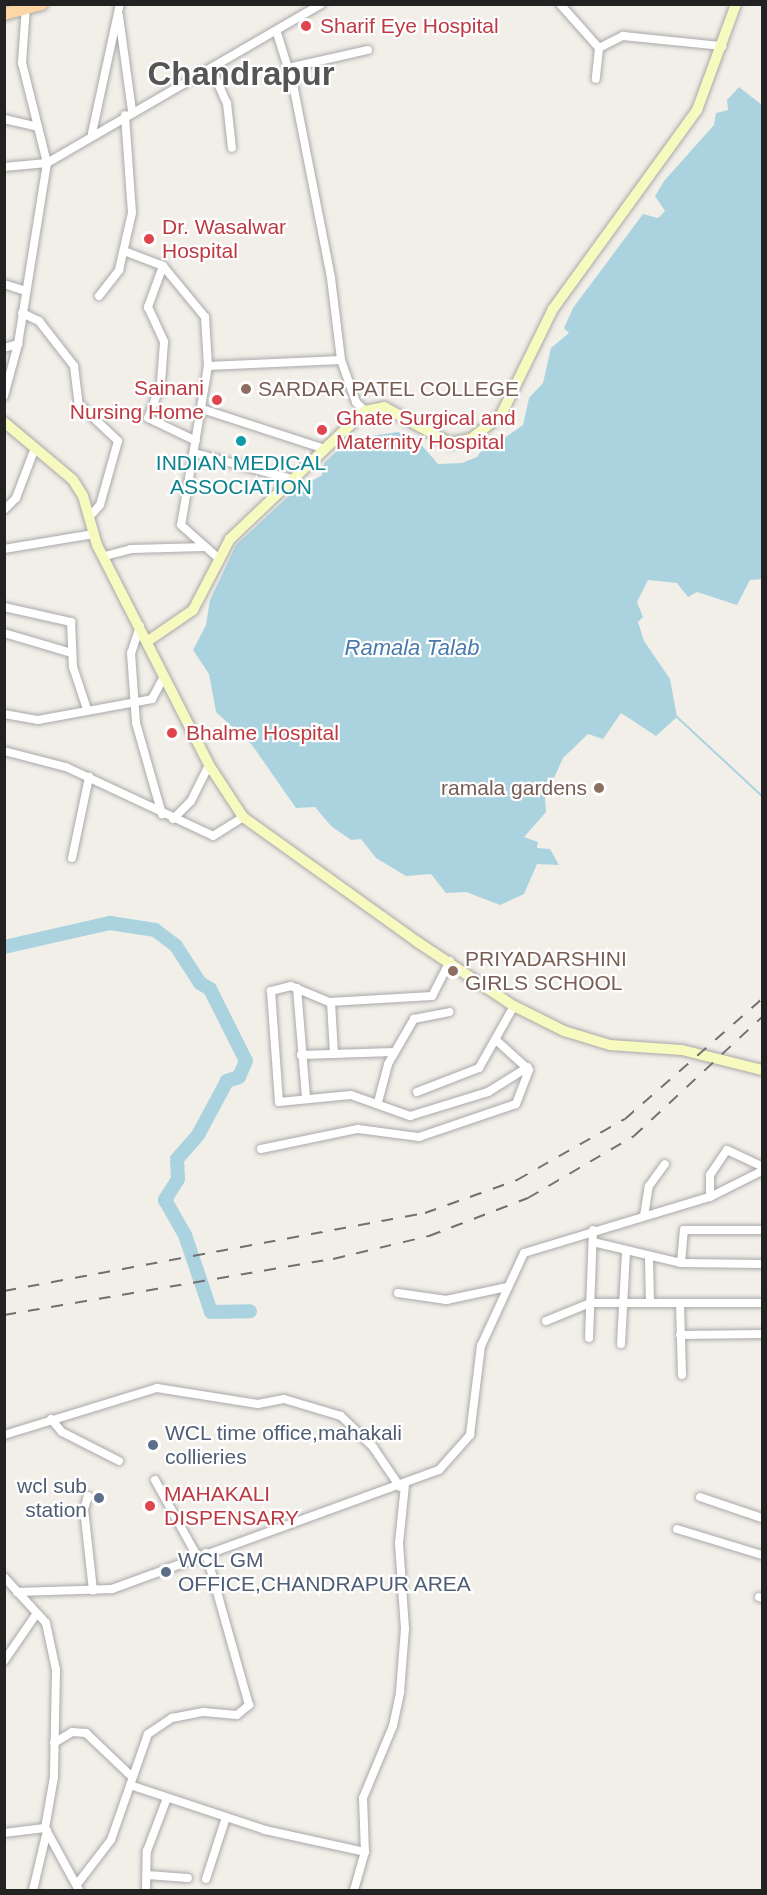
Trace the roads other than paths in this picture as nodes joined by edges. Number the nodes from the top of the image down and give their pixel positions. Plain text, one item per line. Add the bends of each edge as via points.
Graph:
1 (42, 4) edge
2 (321, 4) edge
3 (560, 4) edge
4 (736, 4) edge
5 (26, 7) edge
6 (119, 8) edge
7 (4, 14) edge
8 (277, 33) junction
9 (722, 46) junction
10 (599, 48) junction
11 (368, 50) dead end
12 (288, 69) junction
13 (212, 70) junction
14 (596, 79) dead end
15 (128, 113) junction
16 (4, 119) edge
17 (38, 127) junction
18 (92, 133) junction
19 (232, 148) dead end
20 (47, 163) junction
21 (4, 167) edge
22 (124, 251) junction
23 (163, 266) junction
24 (4, 284) edge
25 (26, 291) junction
26 (99, 296) dead end
27 (21, 313) junction
28 (18, 344) junction
29 (4, 348) edge
30 (341, 360) junction
31 (208, 366) junction
32 (4, 396) edge
33 (202, 409) junction
34 (365, 411) junction
35 (4, 422) edge
36 (196, 441) junction
37 (35, 448) junction
38 (322, 448) junction
39 (194, 453) junction
40 (288, 478) junction
41 (4, 510) edge
42 (90, 516) junction
43 (94, 534) junction
44 (205, 547) junction
45 (4, 549) edge
46 (105, 556) junction
47 (217, 556) junction
48 (4, 607) edge
49 (140, 625) junction
50 (4, 633) edge
51 (148, 641) junction
52 (72, 653) junction
53 (164, 676) junction
54 (134, 703) junction
55 (87, 709) junction
56 (4, 714) edge
57 (4, 751) edge
58 (209, 765) junction
59 (89, 777) junction
60 (162, 814) junction
61 (243, 817) junction
62 (173, 819) junction
63 (72, 858) dead end
64 (450, 961) junction
65 (297, 988) junction
66 (331, 1002) junction
67 (514, 1006) junction
68 (448, 1012) dead end
69 (496, 1040) junction
70 (394, 1052) junction
71 (334, 1054) junction
72 (301, 1055) junction
73 (528, 1067) junction
74 (762, 1070) edge
75 (417, 1092) dead end
76 (306, 1098) junction
77 (378, 1102) junction
78 (261, 1149) dead end
79 (665, 1164) dead end
80 (762, 1166) edge
81 (762, 1171) edge
82 (710, 1197) junction
83 (644, 1216) junction
84 (593, 1230) junction
85 (762, 1230) edge
86 (592, 1242) junction
87 (626, 1252) junction
88 (649, 1258) junction
89 (681, 1263) junction
90 (762, 1264) edge
91 (507, 1287) junction
92 (398, 1293) dead end
93 (590, 1303) junction
94 (650, 1303) junction
95 (762, 1303) edge
96 (623, 1304) junction
97 (680, 1304) junction
98 (546, 1321) dead end
99 (762, 1334) edge
100 (681, 1335) junction
101 (589, 1338) dead end
102 (621, 1344) dead end
103 (681, 1375) dead end
104 (51, 1419) junction
105 (4, 1436) edge
106 (119, 1461) dead end
107 (155, 1480) dead end
108 (403, 1486) junction
109 (88, 1497) dead end
110 (700, 1497) dead end
111 (762, 1518) edge
112 (677, 1529) dead end
113 (206, 1553) junction
114 (762, 1555) edge
115 (197, 1556) junction
116 (4, 1577) edge
117 (93, 1591) junction
118 (17, 1592) junction
119 (37, 1613) junction
120 (4, 1661) edge
121 (54, 1743) junction
122 (131, 1781) junction
123 (167, 1798) junction
124 (226, 1817) junction
125 (46, 1830) junction
126 (4, 1833) edge
127 (365, 1852) junction
128 (147, 1875) junction
129 (188, 1878) dead end
130 (206, 1879) dead end
131 (78, 1887) edge
132 (33, 1890) edge
133 (146, 1890) edge
134 (354, 1890) edge

1 - 5 main road
2 - 8 street
3 - 10 street
4 - 9 street
5 - 7 main road
5 - 17 street via 22,63
6 - 15 street
6 - 18 street
8 - 12 street
8 - 13 street
9 - 10 street via 623,36
9 - 34 street via 697,110 553,309 501,415 471,439 450,443 384,407
10 - 14 street
11 - 12 street
12 - 30 street via 331,278
13 - 15 street
13 - 19 street via 227,103
15 - 18 street
15 - 22 street via 132,206
16 - 17 street
17 - 20 street
18 - 20 street
20 - 21 street
20 - 25 street
22 - 23 street
22 - 26 street via 119,270
23 - 31 street via 201,307
23 - 36 street via 147,307 164,342 161,383 148,418
24 - 25 street
25 - 27 street
27 - 28 street
27 - 42 street via 39,321 72,363 79,404 118,441 100,505
28 - 29 street
28 - 32 street
30 - 31 street
30 - 34 street via 356,402
31 - 33 street
33 - 36 street
33 - 38 street
34 - 38 street
35 - 37 street
36 - 39 street
37 - 41 street via 16,498
37 - 42 street via 73,480
38 - 40 street
39 - 40 street
39 - 44 street via 181,525
40 - 47 street
42 - 43 street
43 - 45 street
43 - 46 street
44 - 46 street via 131,549
44 - 47 street
46 - 49 street
47 - 51 street via 193,610
48 - 52 street via 70,621
49 - 51 street
49 - 54 street via 131,653
50 - 52 street
51 - 53 street
52 - 55 street
53 - 54 street via 154,698
53 - 58 street
54 - 55 street
54 - 60 street via 142,750
55 - 56 street via 30,721
57 - 59 street
58 - 61 street
58 - 62 street via 191,801
59 - 60 street
59 - 63 street
60 - 62 street
61 - 62 street via 218,836
61 - 64 street
64 - 66 street via 432,996
64 - 67 street
65 - 66 street
65 - 72 street
65 - 76 street via 271,991 269,1014 279,1101
66 - 71 street
67 - 69 street
67 - 74 street via 610,1045 682,1050
68 - 70 street via 416,1017
69 - 73 street
69 - 75 street via 477,1069
70 - 71 street
70 - 77 street
71 - 72 street
72 - 76 street
73 - 77 street via 488,1092 410,1116
73 - 78 street via 524,1094 516,1104 419,1137 358,1129
76 - 77 street via 349,1095
79 - 83 street via 649,1186
80 - 82 street via 727,1150 710,1175
81 - 82 street
82 - 83 street
83 - 84 street
84 - 86 street
84 - 91 street via 528,1250
85 - 89 street via 687,1229
86 - 87 street
86 - 93 street
87 - 88 street
87 - 96 street
88 - 89 street
88 - 94 street
89 - 90 street
91 - 92 street via 446,1300
91 - 108 street via 478,1358 470,1435 450,1462
93 - 96 street
93 - 98 street
93 - 101 street
94 - 96 street
94 - 97 street
95 - 97 street
96 - 102 street
97 - 100 street
99 - 100 street
100 - 103 street
104 - 105 street
104 - 106 street via 62,1432
104 - 108 street via 157,1388 255,1403 284,1400 341,1416 373,1447
107 - 115 street
108 - 113 street
108 - 127 street via 399,1543 405,1629 400,1692 393,1726 363,1798
109 - 117 street via 84,1509
110 - 111 street
112 - 114 street
113 - 115 street
113 - 122 street via 249,1705 237,1715 200,1712 165,1721 145,1738
115 - 117 street via 120,1587
116 - 118 street
117 - 118 street
118 - 119 street
119 - 120 street
119 - 121 street via 46,1623 56,1670
121 - 122 street via 72,1732 86,1733
121 - 125 street
122 - 123 street
122 - 131 street via 111,1840
123 - 124 street
123 - 128 street via 147,1851
124 - 127 street
124 - 130 street
125 - 126 street
125 - 131 street
125 - 132 street
127 - 134 street
128 - 129 street
128 - 133 street

